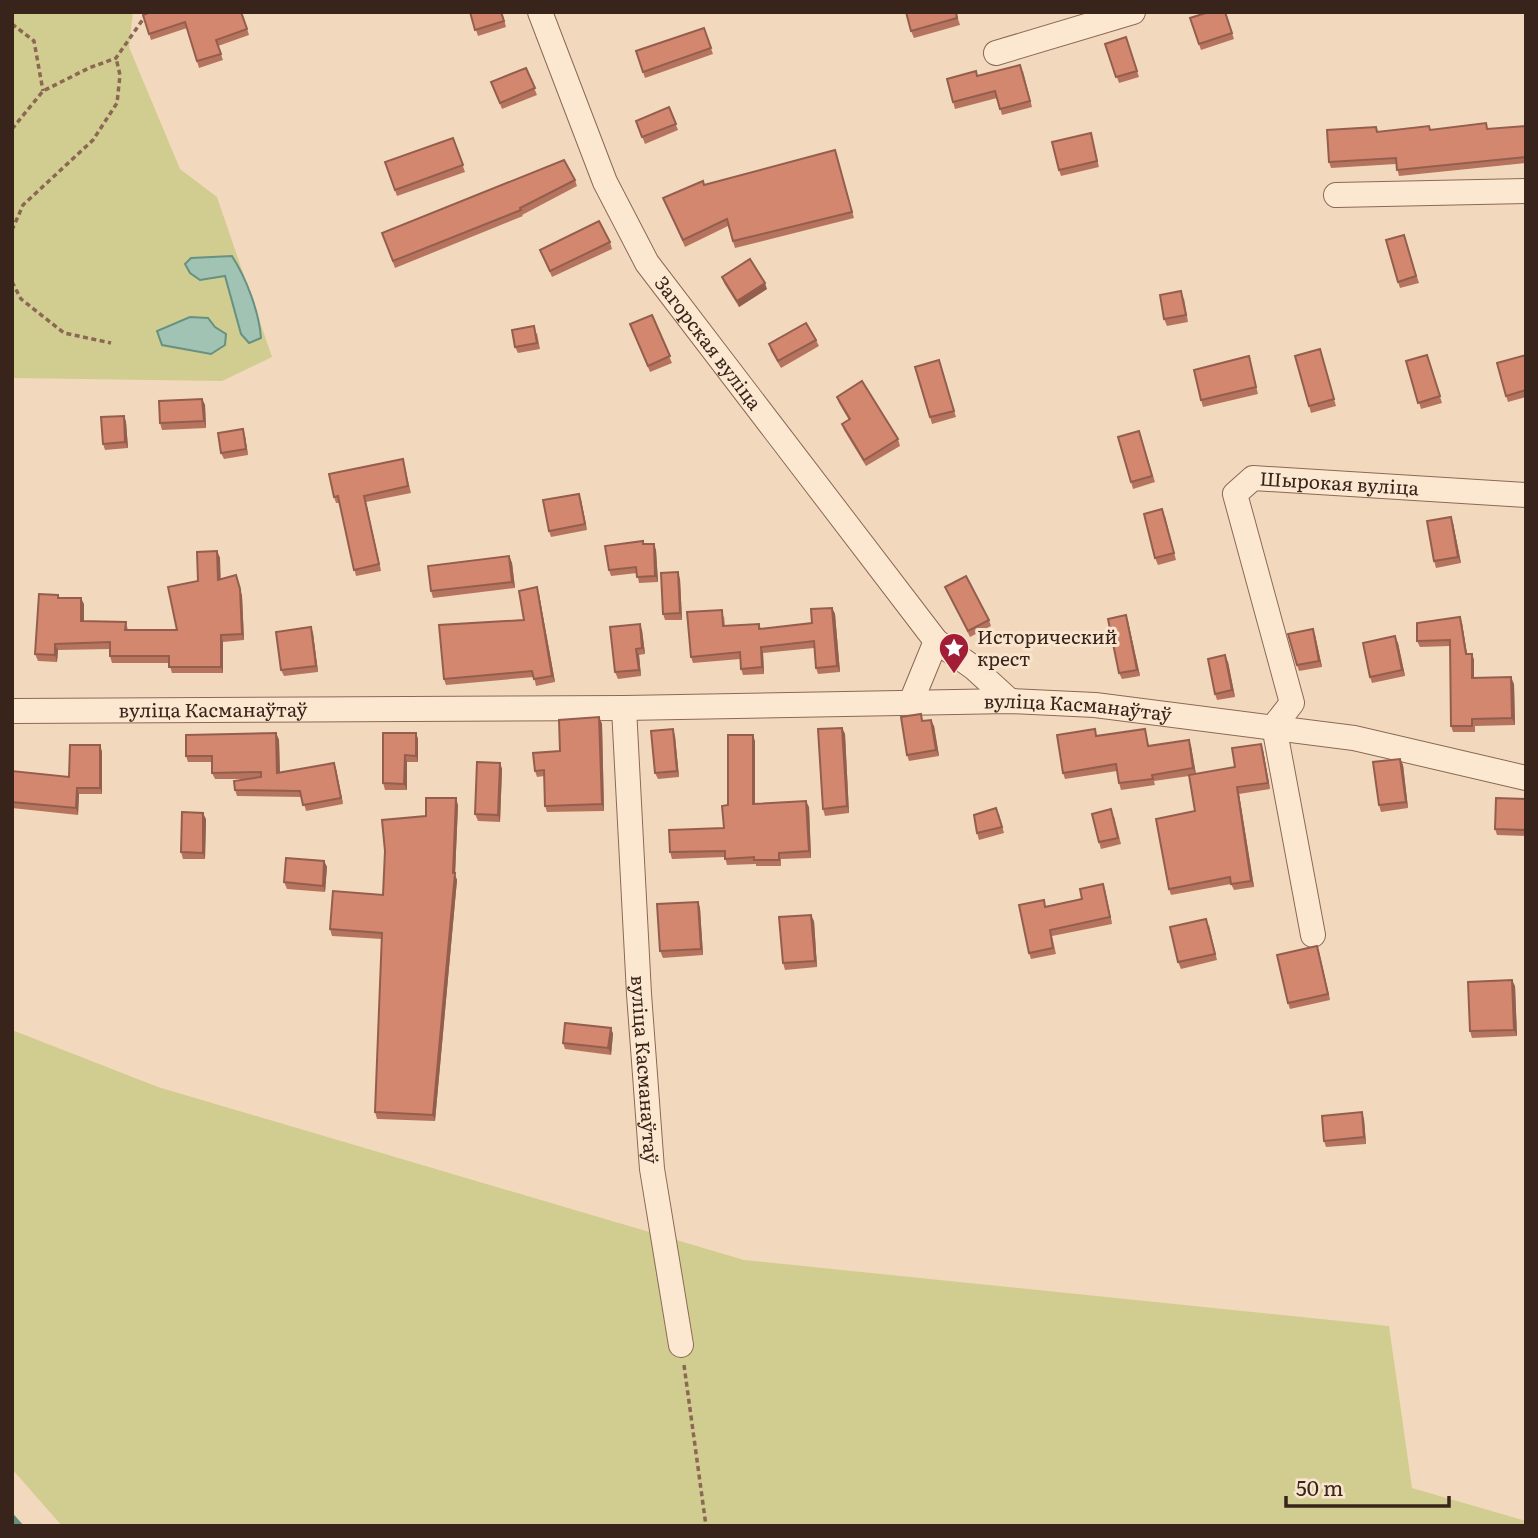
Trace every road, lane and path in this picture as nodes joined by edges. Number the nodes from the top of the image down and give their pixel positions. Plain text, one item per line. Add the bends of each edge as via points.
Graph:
1 (148, 12) edge
2 (540, 12) edge
3 (1133, 12) edge
4 (12, 24) edge
5 (996, 52) dead end
6 (116, 58) junction
7 (43, 91) junction
8 (12, 129) edge
9 (1526, 191) edge
10 (1336, 195) dead end
11 (12, 230) edge
12 (12, 282) edge
13 (111, 343) dead end
14 (1526, 495) edge
15 (936, 641) junction
16 (1010, 701) junction
17 (911, 702) junction
18 (624, 708) junction
19 (12, 711) edge
20 (1274, 726) junction
21 (1526, 778) edge
22 (1313, 935) dead end
23 (681, 1345) joint
24 (706, 1526) edge

1 - 6 path
2 - 15 street, Загорская вуліца via 605,182 647,263
3 - 5 street
4 - 7 path via 34,41
6 - 7 path
6 - 11 path via 120,75 117,103 93,140 23,205
7 - 8 path
9 - 10 street
12 - 13 path via 21,299 64,333
14 - 20 street, Шырокая вуліца via 1253,478 1235,494 1292,703
15 - 16 street, Загорская вуліца via 974,667
15 - 17 street
16 - 17 street, вуліца Касманаўтаў
16 - 20 street, вуліца Касманаўтаў via 1095,705
17 - 18 street, вуліца Касманаўтаў
18 - 19 street, вуліца Касманаўтаў
18 - 23 street, вуліца Касманаўтаў via 652,1169
20 - 21 street, вуліца Касманаўтаў via 1354,737
20 - 22 street
23 - 24 path

